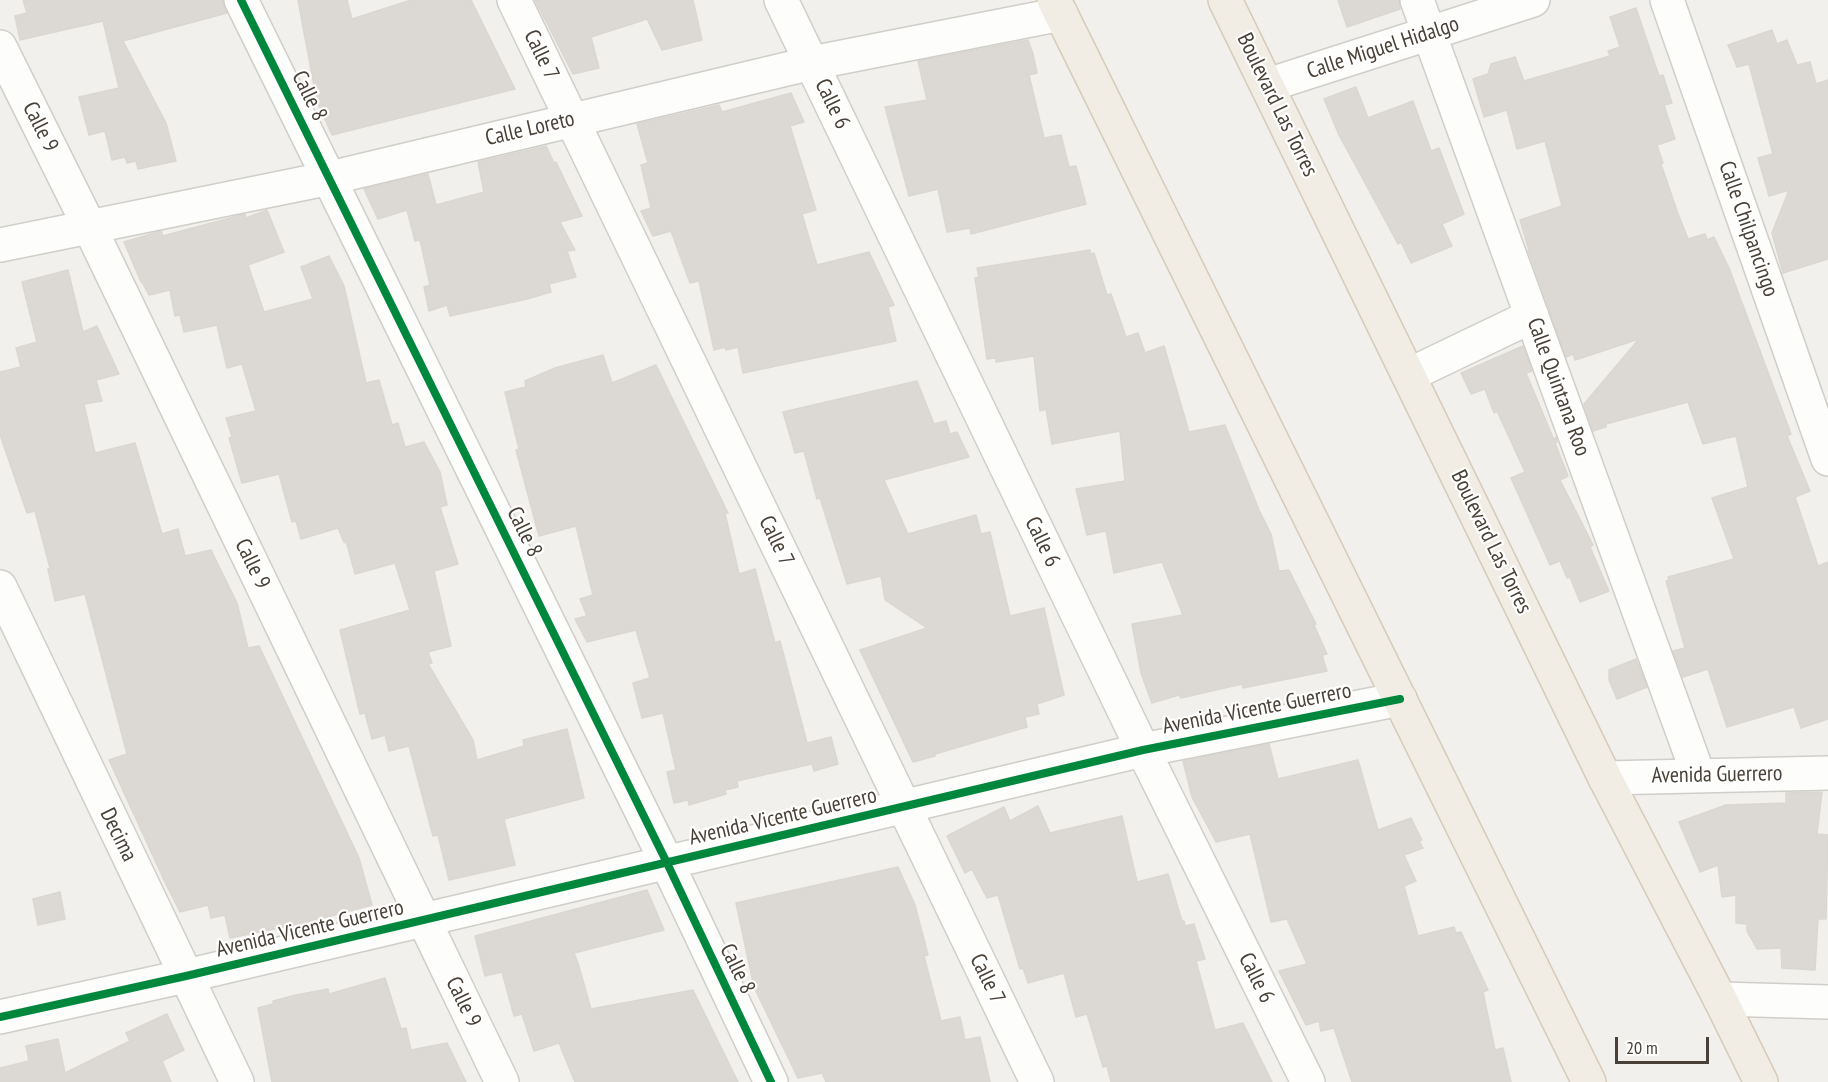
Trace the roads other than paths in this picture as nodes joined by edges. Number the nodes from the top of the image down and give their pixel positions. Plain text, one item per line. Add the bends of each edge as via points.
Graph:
1 (241, 0) edge
2 (514, 0) edge
3 (781, 0) edge
4 (1225, 0) edge
5 (1417, 0) edge
6 (1533, 0) edge
7 (1667, 0) edge
8 (1057, 7) edge
9 (1429, 33) junction
10 (0, 47) edge
11 (812, 63) junction
12 (1268, 85) junction
13 (573, 119) junction
14 (330, 177) junction
15 (89, 226) junction
16 (0, 245) edge
17 (1532, 316) junction
18 (1409, 375) junction
19 (1828, 459) edge
20 (0, 587) edge
21 (1400, 699) junction
22 (1143, 750) junction
23 (1828, 773) edge
24 (1698, 774) junction
25 (1605, 778) junction
26 (904, 807) junction
27 (667, 863) junction
28 (423, 921) junction
29 (186, 976) junction
30 (1720, 999) junction
31 (1828, 1002) edge
32 (0, 1017) edge
33 (237, 1082) edge
34 (502, 1082) edge
35 (771, 1082) edge
36 (1037, 1082) edge
37 (1308, 1082) edge
38 (1589, 1082) edge
39 (1761, 1082) edge

1 - 14 street, Calle 8
2 - 13 street, Calle 7
3 - 11 street, Calle 6
4 - 12 main road, Boulevard Las Torres
5 - 9 street, Calle Quintana Roo
6 - 9 street, Calle Miguel Hidalgo
7 - 19 street, Calle Chilpancingo
8 - 11 street, Calle Loreto
8 - 21 main road
9 - 12 street, Calle Miguel Hidalgo
9 - 17 street, Calle Quintana Roo
10 - 15 street, Calle 9
11 - 13 street, Calle Loreto
11 - 22 street, Calle 6
12 - 18 main road, Boulevard Las Torres
13 - 14 street, Calle Loreto
13 - 26 street, Calle 7
14 - 15 street, Calle Loreto
14 - 27 street, Calle 8
15 - 16 street, Calle Loreto
15 - 28 street, Calle 9
17 - 18 street
17 - 24 street, Calle Quintana Roo
18 - 25 main road, Boulevard Las Torres
20 - 29 street, Decima
21 - 22 street, Avenida Vicente Guerrero
21 - 38 main road
22 - 26 street, Avenida Vicente Guerrero
22 - 37 street, Calle 6
23 - 24 street, Avenida Guerrero
24 - 25 street, Avenida Guerrero
25 - 30 main road, Boulevard Las Torres
26 - 27 street, Avenida Vicente Guerrero
26 - 36 street, Calle 7
27 - 28 street, Avenida Vicente Guerrero
27 - 35 street, Calle 8
28 - 29 street, Avenida Vicente Guerrero
28 - 34 street, Calle 9
29 - 32 street, Avenida Vicente Guerrero
29 - 33 street, Decima
30 - 31 street
30 - 39 main road, Boulevard Las Torres

